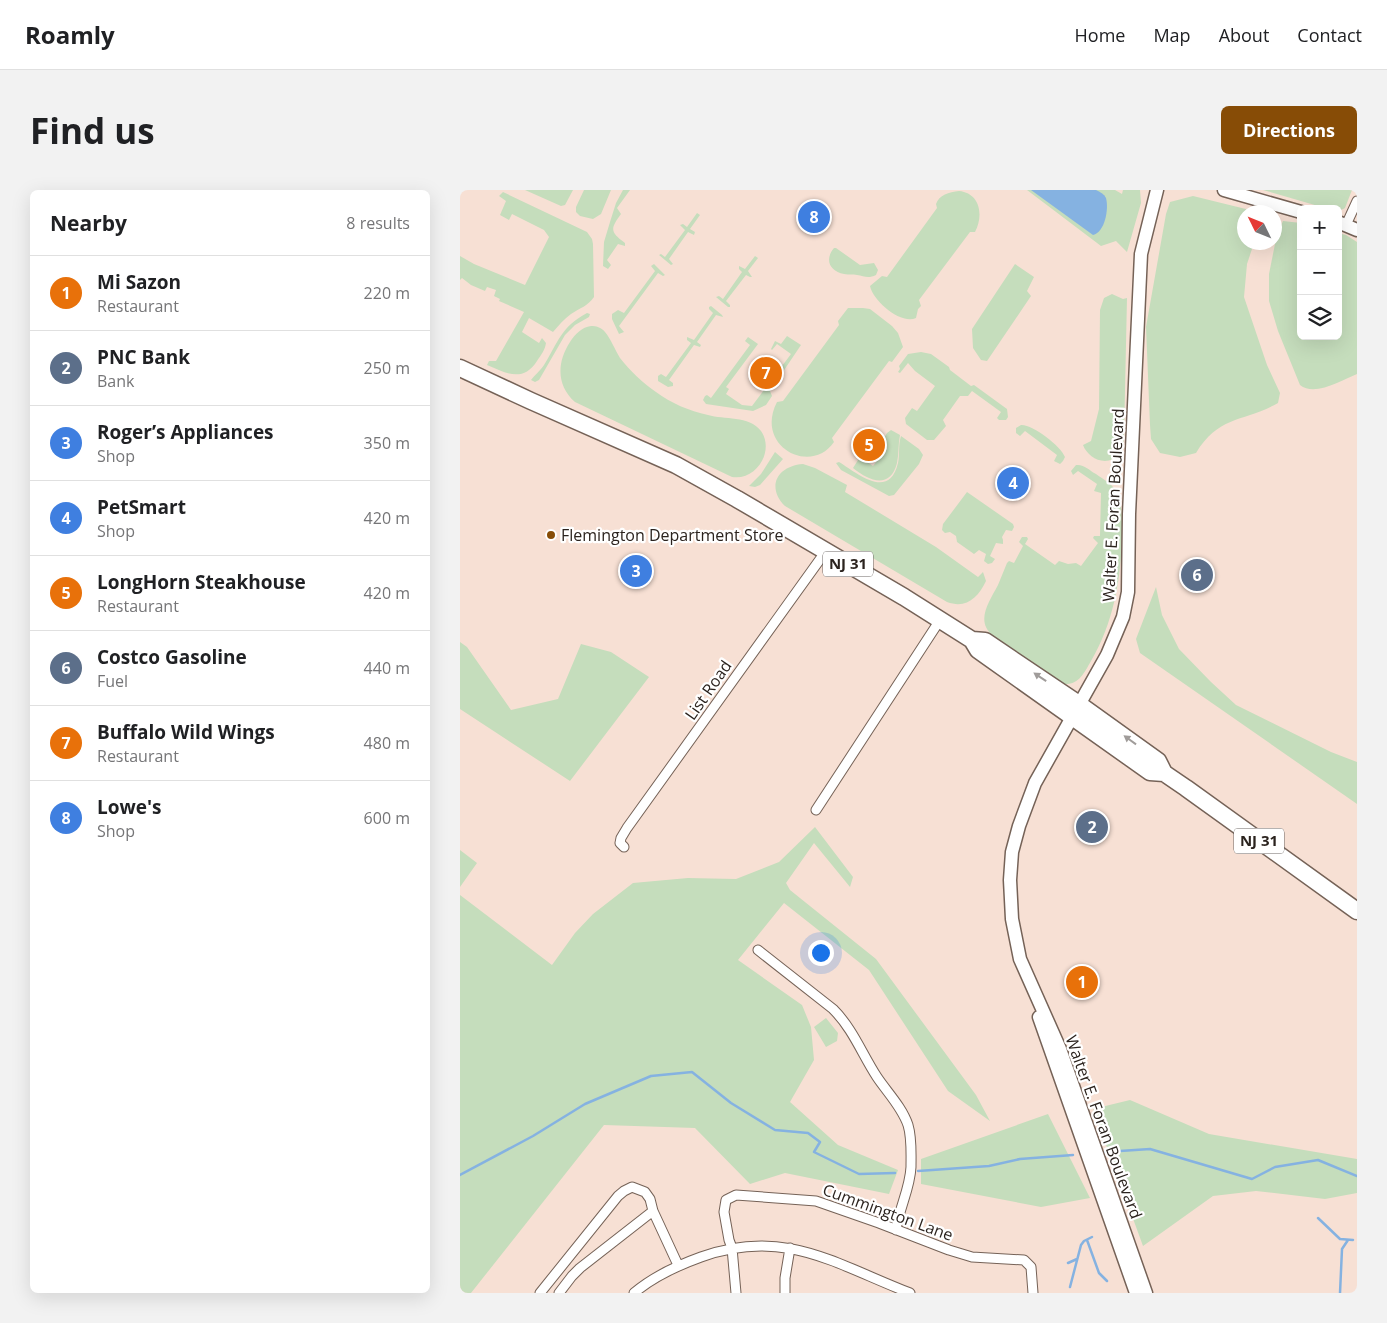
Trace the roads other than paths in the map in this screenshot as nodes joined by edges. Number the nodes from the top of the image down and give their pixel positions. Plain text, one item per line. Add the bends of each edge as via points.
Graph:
1 (1157, 190) edge
2 (1224, 190) edge
3 (1357, 200) edge
4 (1297, 211) edge
5 (1347, 225) edge
6 (460, 368) edge
7 (826, 552) junction
8 (940, 620) junction
9 (1077, 711) junction
10 (816, 810) dead end
11 (624, 847) dead end
12 (1357, 912) edge
13 (758, 950) dead end
14 (654, 1211) junction
15 (896, 1230) junction
16 (732, 1248) junction
17 (790, 1248) junction
18 (678, 1265) junction
19 (1139, 1292) edge
20 (540, 1293) edge
21 (560, 1293) edge
22 (634, 1293) edge
23 (736, 1293) edge
24 (785, 1293) edge
25 (910, 1293) edge
26 (1033, 1293) edge

1 - 9 street, Walter E. Foran Boulevard via 1141,254 1128,592 1123,617 1108,655
2 - 4 street
3 - 5 street
6 - 7 highway, NJ 31 via 676,465
7 - 8 highway, NJ 31
7 - 11 street, List Road via 627,828 620,843
8 - 9 highway, NJ 31 via 972,640 985,641
8 - 10 street
9 - 12 highway, NJ 31 via 1158,761 1164,773
9 - 19 street, Walter E. Foran Boulevard via 1035,783 1021,818 1012,852 1012,919 1020,959 1059,1077
13 - 15 street via 843,1019 906,1121 911,1169
14 - 18 street
14 - 20 street via 645,1192 632,1187 624,1191
14 - 21 street via 580,1268
15 - 16 street, Cummington Lane via 816,1201 736,1194 726,1200 724,1212
15 - 26 street, Cummington Lane via 964,1255 1024,1260 1031,1267
16 - 17 street via 763,1245
16 - 18 street
16 - 23 street, Cummington Lane
17 - 24 street
17 - 25 street via 831,1259
18 - 22 street

